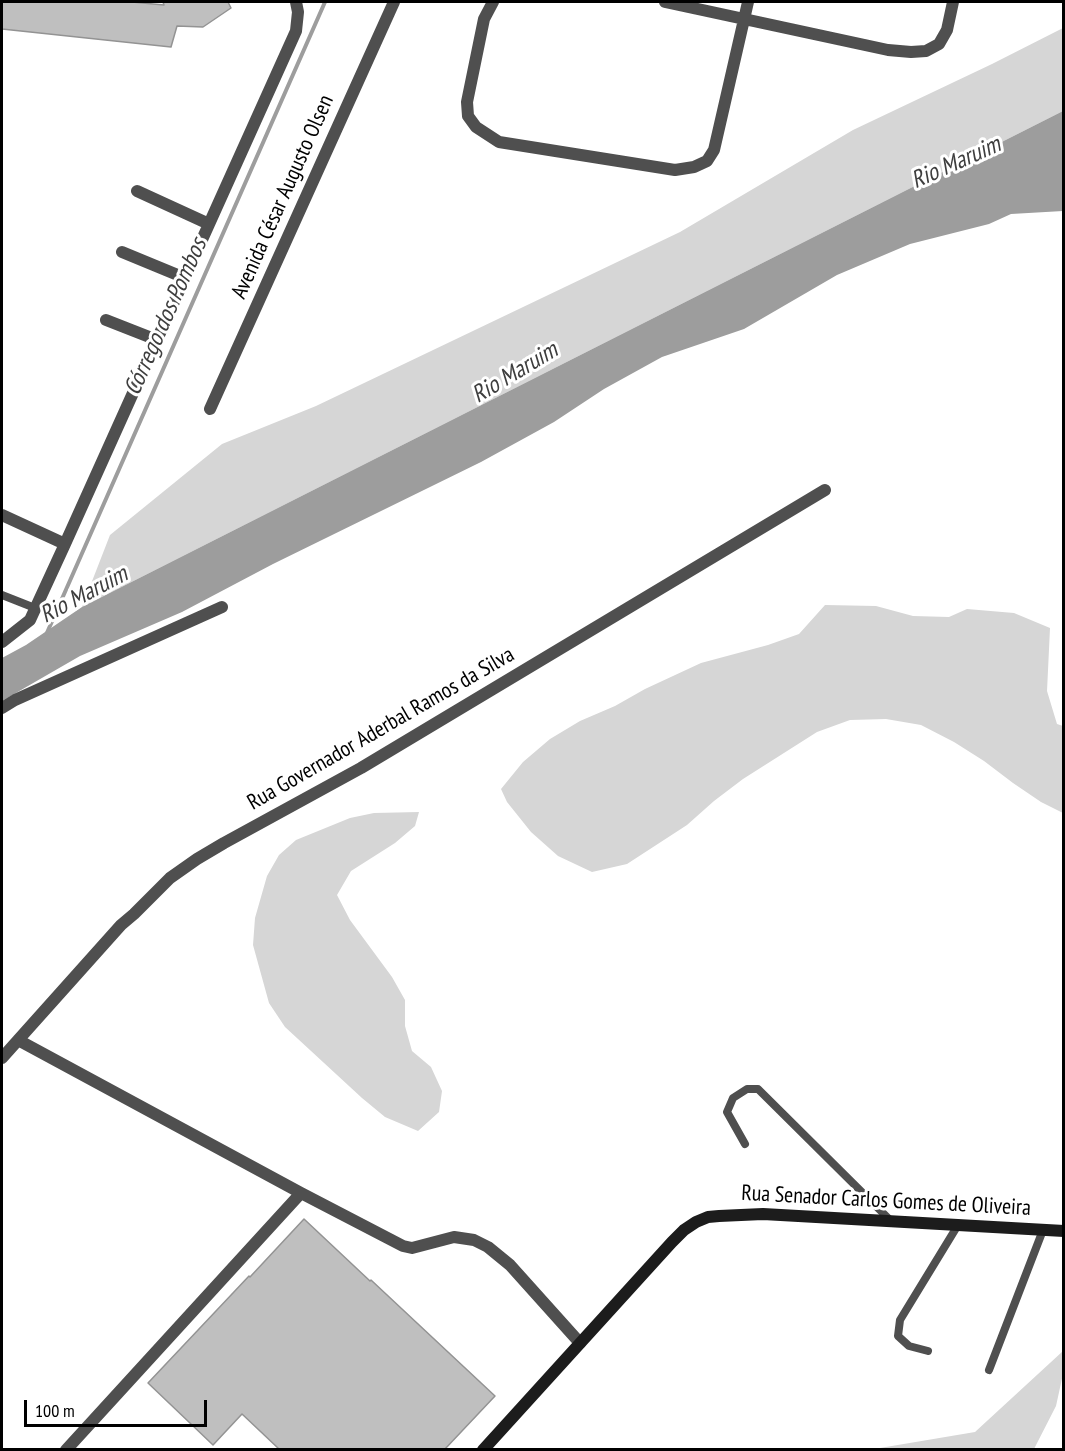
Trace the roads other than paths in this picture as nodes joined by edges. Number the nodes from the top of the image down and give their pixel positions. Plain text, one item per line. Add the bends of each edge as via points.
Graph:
1 (296, 2) edge
2 (394, 2) edge
3 (493, 2) edge
4 (665, 2) edge
5 (748, 2) edge
6 (953, 2) edge
7 (744, 18) junction
8 (137, 191) dead end
9 (209, 224) junction
10 (123, 252) dead end
11 (185, 278) junction
12 (106, 320) dead end
13 (157, 340) junction
14 (210, 410) dead end
15 (825, 490) dead end
16 (2, 515) edge
17 (65, 544) junction
18 (2, 595) edge
19 (222, 607) dead end
20 (35, 608) junction
21 (4, 637) edge
22 (2, 708) edge
23 (18, 1040) junction
24 (2, 1058) edge
25 (746, 1144) dead end
26 (301, 1193) junction
27 (891, 1221) junction
28 (958, 1225) junction
29 (1043, 1230) junction
30 (1064, 1231) edge
31 (580, 1343) junction
32 (928, 1351) dead end
33 (989, 1370) dead end
34 (66, 1449) edge
35 (483, 1449) edge

1 - 9 street via 296,31
2 - 14 street, Avenida César Augusto Olsen
3 - 7 street via 484,19 467,102 468,116 476,127 499,142 675,170 694,167 707,160 714,150
4 - 7 street
5 - 7 street
6 - 7 street via 947,30 939,44 926,51 888,50
8 - 9 street
9 - 11 street
10 - 11 street
11 - 13 street
12 - 13 street
13 - 17 street
15 - 23 street, Rua Governador Aderbal Ramos da Silva via 371,762 196,859 121,925
16 - 17 street
17 - 20 street
18 - 20 lane
19 - 22 street
20 - 21 street via 30,620
23 - 24 street, Rua Governador Aderbal Ramos da Silva
23 - 26 street
25 - 27 lane via 727,1112 733,1098 747,1089 758,1089
26 - 31 street via 403,1246 412,1248 454,1237 474,1240 510,1265
26 - 34 street
27 - 28 main road, Rua Senador Carlos Gomes de Oliveira
27 - 31 main road, Rua Senador Carlos Gomes de Oliveira via 763,1214 708,1217 684,1230
28 - 29 main road, Rua Senador Carlos Gomes de Oliveira
28 - 32 lane via 900,1320 898,1336 909,1346
29 - 30 main road, Rua Senador Carlos Gomes de Oliveira
29 - 33 lane
31 - 35 main road, Rua Senador Carlos Gomes de Oliveira

